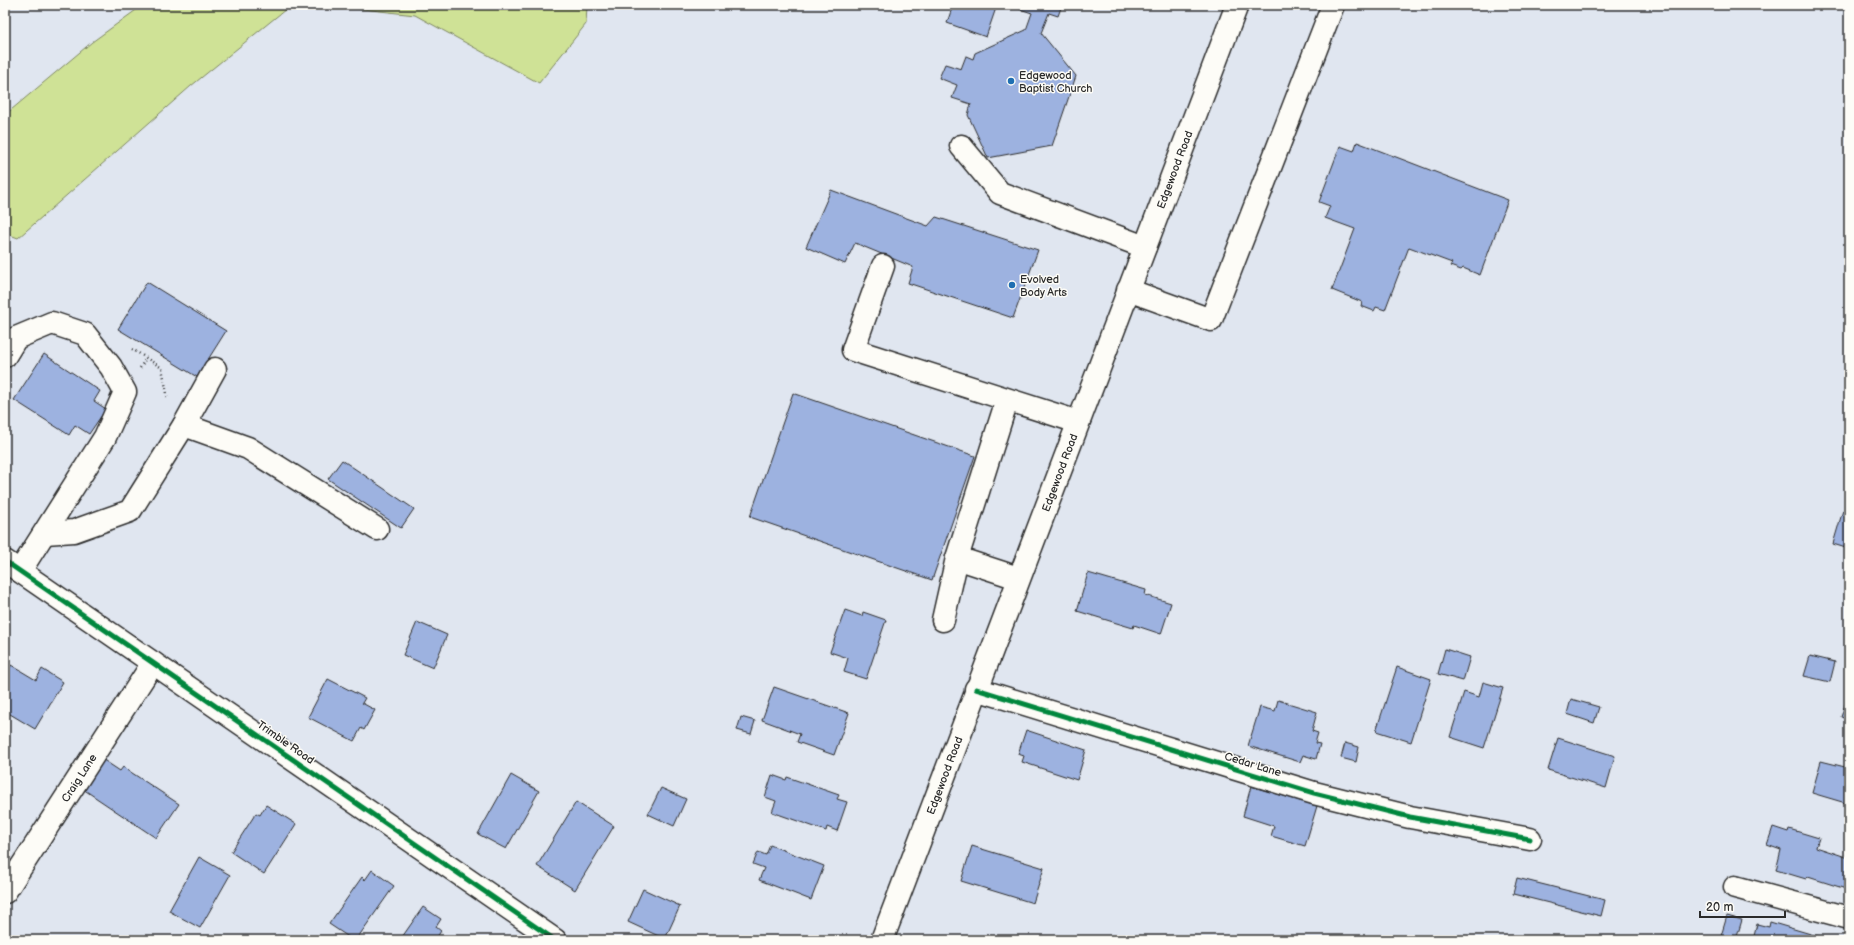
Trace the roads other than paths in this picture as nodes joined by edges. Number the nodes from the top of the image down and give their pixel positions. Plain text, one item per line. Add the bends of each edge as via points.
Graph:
1 (1237, 5) edge
2 (1333, 5) edge
3 (961, 146) dead end
4 (1145, 247) junction
5 (883, 266) dead end
6 (1128, 290) junction
7 (5, 356) edge
8 (215, 369) dead end
9 (1007, 400) junction
10 (1078, 422) junction
11 (184, 425) junction
12 (377, 529) dead end
13 (45, 533) junction
14 (957, 558) junction
15 (13, 566) edge
16 (1018, 578) junction
17 (944, 620) dead end
18 (153, 663) junction
19 (976, 689) junction
20 (1530, 839) dead end
21 (1736, 887) dead end
22 (5, 892) edge
23 (1849, 918) edge
24 (555, 940) edge
25 (882, 940) edge

1 - 4 street, Edgewood Road
2 - 6 street via 1211,320
3 - 4 street via 1000,193
4 - 6 street, Edgewood Road
5 - 9 street via 853,350
6 - 10 street, Edgewood Road
7 - 13 street via 16,338 52,323 85,334 111,367 125,392 105,437
8 - 11 street
9 - 10 street
9 - 14 street
10 - 16 street, Edgewood Road
11 - 12 street via 248,448
11 - 13 street via 130,511 74,531
13 - 15 street
14 - 16 street
14 - 17 street
15 - 18 street, Trimble Road
16 - 19 street, Edgewood Road
18 - 22 street, Craig Lane
18 - 24 street, Trimble Road
19 - 20 street, Cedar Lane via 1314,793 1410,817
19 - 25 street, Edgewood Road
21 - 23 street

